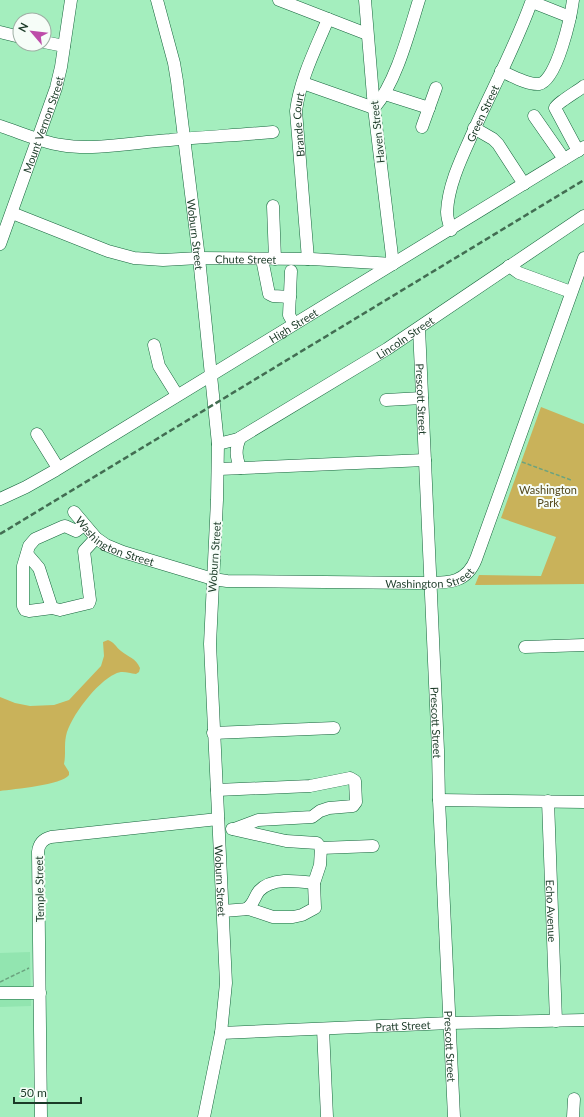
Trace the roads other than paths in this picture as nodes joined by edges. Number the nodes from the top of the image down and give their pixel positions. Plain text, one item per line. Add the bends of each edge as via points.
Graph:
1 (71, 0) edge
2 (158, 0) edge
3 (279, 0) edge
4 (366, 0) edge
5 (419, 0) edge
6 (574, 0) edge
7 (532, 1) edge
8 (570, 17) junction
9 (328, 19) junction
10 (0, 32) edge
11 (367, 34) junction
12 (12, 35) edge
13 (52, 44) edge
14 (64, 46) junction
15 (502, 71) junction
16 (303, 83) junction
17 (584, 86) edge
18 (436, 88) dead end
19 (385, 94) junction
20 (374, 108) junction
21 (429, 108) junction
22 (534, 116) dead end
23 (0, 126) edge
24 (422, 127) dead end
25 (474, 128) junction
26 (273, 132) dead end
27 (38, 139) junction
28 (183, 139) junction
29 (581, 149) edge
30 (564, 159) junction
31 (524, 184) junction
32 (273, 206) dead end
33 (12, 213) junction
34 (584, 216) edge
35 (451, 230) junction
36 (0, 244) edge
37 (199, 258) junction
38 (262, 259) junction
39 (275, 259) junction
40 (308, 259) junction
41 (584, 261) edge
42 (393, 264) junction
43 (509, 266) junction
44 (291, 270) dead end
45 (571, 292) junction
46 (290, 297) junction
47 (294, 324) junction
48 (419, 328) junction
49 (154, 345) dead end
50 (210, 375) junction
51 (177, 395) junction
52 (422, 398) junction
53 (386, 400) dead end
54 (37, 434) dead end
55 (240, 438) junction
56 (218, 444) junction
57 (425, 460) junction
58 (58, 468) junction
59 (240, 468) junction
60 (219, 469) junction
61 (0, 500) edge
62 (74, 512) dead end
63 (80, 528) junction
64 (96, 538) junction
65 (84, 551) junction
66 (27, 554) junction
67 (213, 579) junction
68 (430, 582) junction
69 (52, 608) junction
70 (584, 645) edge
71 (525, 647) dead end
72 (334, 728) dead end
73 (213, 733) junction
74 (217, 790) junction
75 (438, 800) junction
76 (548, 801) junction
77 (584, 802) edge
78 (219, 824) junction
79 (234, 829) junction
80 (373, 846) dead end
81 (321, 848) junction
82 (314, 883) junction
83 (246, 909) junction
84 (223, 911) junction
85 (0, 993) edge
86 (40, 993) junction
87 (584, 1020) edge
88 (556, 1021) junction
89 (450, 1023) junction
90 (323, 1029) junction
91 (221, 1033) junction
92 (574, 1099) dead end
93 (42, 1117) edge
94 (204, 1117) edge
95 (327, 1117) edge
96 (454, 1117) edge
97 (573, 1117) edge

1 - 14 street, Mount Vernon Street
2 - 28 street, Woburn Street via 174,64
3 - 9 street
4 - 11 street, Haven Street
5 - 19 street
6 - 8 street
7 - 8 street
7 - 15 street, Green Street
8 - 15 street via 554,67 544,82 532,83
9 - 11 street
9 - 16 street, Brande Court
10 - 12 street
11 - 20 street, Haven Street
13 - 14 street
14 - 27 street, Mount Vernon Street via 59,77
15 - 25 street, Green Street
16 - 20 street
16 - 40 street, Brande Court via 297,103 296,124
17 - 29 street via 555,108
18 - 21 street
19 - 20 street
19 - 21 street
20 - 42 street, Haven Street
21 - 24 street
22 - 30 street
23 - 27 street
25 - 31 street via 498,144
25 - 35 street, Green Street via 448,201 447,214
26 - 28 street
27 - 28 street via 71,146 128,145
27 - 33 street, Mount Vernon Street
28 - 37 street, Woburn Street
29 - 30 street, High Street
30 - 31 street, High Street
31 - 35 street, High Street
32 - 39 street
33 - 36 street, Mount Vernon Street
33 - 37 street, Chute Street via 126,257 163,260
34 - 43 street, Lincoln Street
35 - 42 street, High Street
37 - 38 street, Chute Street
37 - 50 street, Woburn Street
38 - 39 street, Chute Street
38 - 46 street via 269,294
39 - 40 street, Chute Street
40 - 42 street, Chute Street
41 - 45 street, Washington Street
42 - 47 street, High Street
43 - 45 street via 519,273
43 - 48 street, Lincoln Street
44 - 46 street
45 - 68 street, Washington Street via 472,568 465,576 456,580
46 - 47 street via 289,315
47 - 50 street, High Street
48 - 52 street, Prescott Street
48 - 55 street, Lincoln Street
49 - 51 street via 160,366
50 - 51 street, High Street
50 - 56 street, Woburn Street
51 - 58 street, High Street
52 - 53 street
52 - 57 street, Prescott Street
54 - 58 street
55 - 56 street, Lincoln Street
55 - 59 street via 236,454
56 - 60 street, Woburn Street
57 - 59 street
57 - 68 street, Prescott Street
58 - 61 street, High Street
59 - 60 street
60 - 67 street, Woburn Street
62 - 63 street, Washington Street
63 - 64 street, Washington Street
63 - 65 street
63 - 66 street via 63,526 35,539
64 - 65 street
64 - 67 street, Washington Street via 124,552
65 - 69 street via 89,602 60,610
66 - 69 street via 39,568
66 - 69 street via 23,568 23,608 29,611
67 - 68 street, Washington Street
67 - 73 street, Woburn Street via 210,644
68 - 75 street, Prescott Street
70 - 71 street
72 - 73 street
73 - 74 street, Woburn Street
74 - 78 street, Woburn Street
74 - 79 street via 310,786 350,778 355,781 356,802 353,806 324,809 312,817 258,820
75 - 76 street
75 - 89 street, Prescott Street
76 - 77 street
76 - 88 street, Echo Avenue
78 - 79 street
78 - 84 street, Woburn Street
78 - 86 street, Temple Street via 51,837 43,840 38,852
79 - 81 street via 286,841 316,842
80 - 81 street
81 - 82 street via 320,865
82 - 83 street via 294,881 268,884
82 - 83 street via 315,908 302,915 278,917
83 - 84 street
84 - 91 street, Woburn Street via 226,983
85 - 86 street
86 - 93 street, Temple Street
87 - 88 street, Pratt Street
88 - 89 street, Pratt Street
89 - 90 street, Pratt Street
89 - 96 street, Prescott Street
90 - 91 street, Pratt Street
90 - 95 street
91 - 94 street, Woburn Street
92 - 97 street

